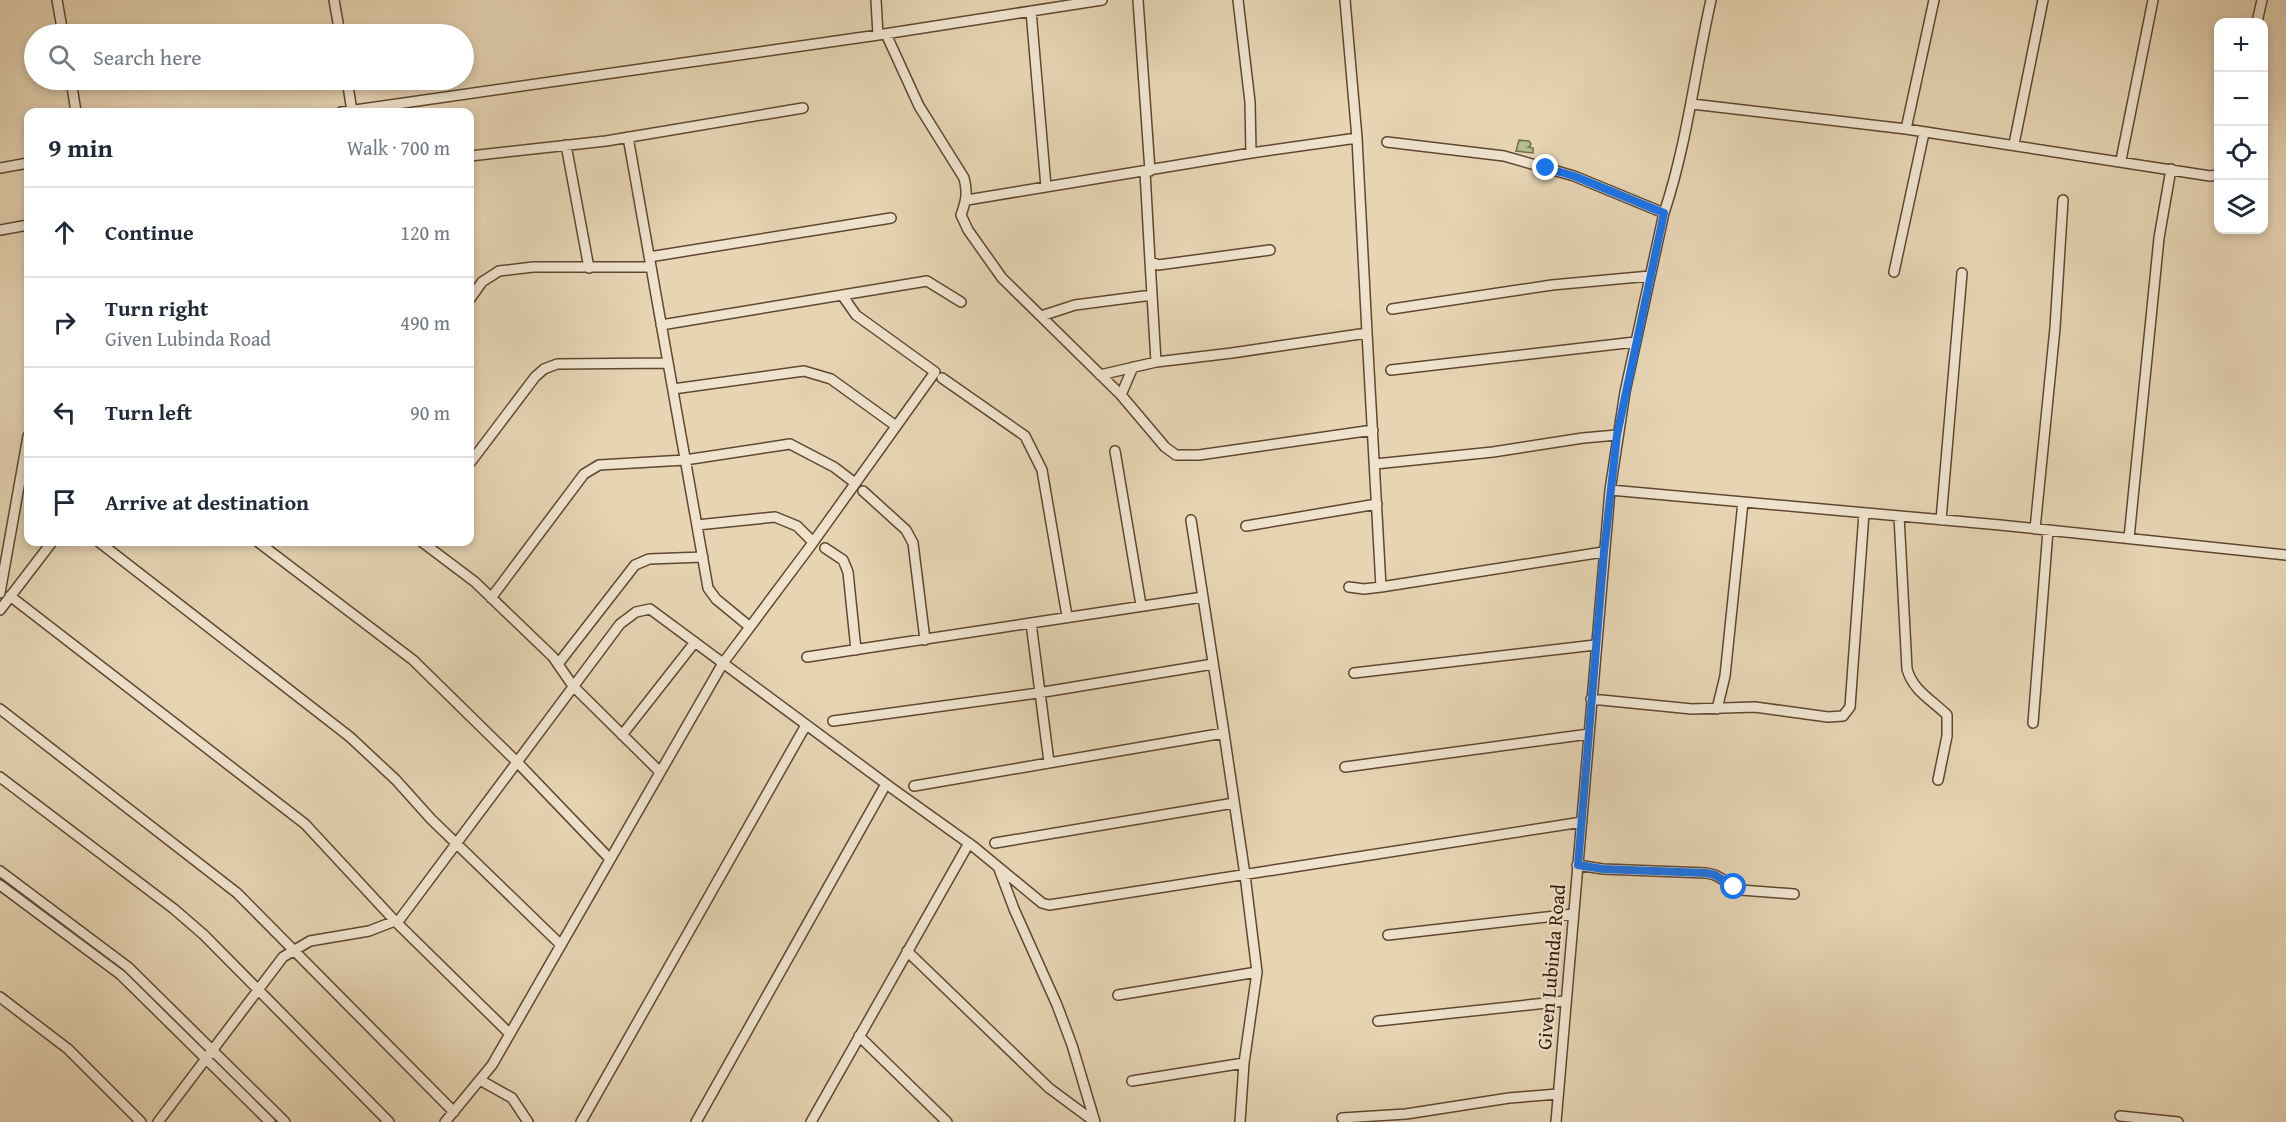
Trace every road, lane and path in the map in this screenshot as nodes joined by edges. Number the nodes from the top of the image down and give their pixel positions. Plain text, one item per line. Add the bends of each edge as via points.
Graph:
1 (57, 0) edge
2 (334, 0) edge
3 (876, 0) edge
4 (1102, 0) edge
5 (1138, 0) edge
6 (1238, 0) edge
7 (1345, 0) edge
8 (1711, 0) edge
9 (1934, 0) edge
10 (2043, 0) edge
11 (2153, 0) edge
12 (2262, 0) edge
13 (1031, 11) junction
14 (2258, 18) edge
15 (61, 24) edge
16 (338, 24) edge
17 (882, 34) junction
18 (73, 90) edge
19 (349, 90) edge
20 (1692, 104) junction
21 (75, 108) edge
22 (352, 108) edge
23 (373, 108) edge
24 (803, 108) dead end
25 (1906, 129) junction
26 (1924, 133) junction
27 (628, 137) junction
28 (1357, 138) junction
29 (1387, 142) dead end
30 (2014, 144) junction
31 (566, 145) junction
32 (1251, 153) junction
33 (474, 156) edge
34 (2121, 160) junction
35 (24, 164) edge
36 (0, 168) edge
37 (2171, 169) junction
38 (1147, 171) junction
39 (2214, 176) edge
40 (1046, 187) junction
41 (967, 195) junction
42 (2063, 200) dead end
43 (1664, 213) junction
44 (891, 218) dead end
45 (24, 226) edge
46 (0, 230) edge
47 (1270, 250) dead end
48 (1150, 261) junction
49 (650, 262) junction
50 (589, 268) junction
51 (1894, 272) dead end
52 (1962, 273) dead end
53 (1650, 276) junction
54 (474, 293) edge
55 (842, 295) junction
56 (1152, 295) junction
57 (961, 302) dead end
58 (1392, 309) dead end
59 (1041, 316) junction
60 (661, 325) junction
61 (1367, 333) junction
62 (1635, 342) junction
63 (1156, 362) junction
64 (668, 363) junction
65 (1133, 367) junction
66 (1391, 370) dead end
67 (1100, 375) junction
68 (942, 378) dead end
69 (673, 389) junction
70 (1121, 395) junction
71 (896, 426) junction
72 (1373, 430) junction
73 (1617, 435) junction
74 (1115, 451) dead end
75 (24, 458) edge
76 (474, 458) edge
77 (686, 460) junction
78 (1375, 464) junction
79 (855, 483) junction
80 (1610, 490) junction
81 (863, 491) dead end
82 (1743, 502) junction
83 (1377, 504) junction
84 (1864, 513) junction
85 (1899, 516) junction
86 (1191, 520) dead end
87 (1941, 520) junction
88 (697, 525) junction
89 (1246, 526) dead end
90 (2035, 529) junction
91 (2048, 530) junction
92 (2129, 538) junction
93 (813, 542) junction
94 (49, 546) edge
95 (104, 546) edge
96 (263, 546) edge
97 (427, 546) edge
98 (825, 548) dead end
99 (1604, 552) junction
100 (2286, 555) edge
101 (703, 557) junction
102 (1349, 587) dead end
103 (1381, 587) junction
104 (0, 593) edge
105 (10, 596) junction
106 (1203, 597) junction
107 (491, 598) junction
108 (1141, 605) junction
109 (0, 610) edge
110 (1067, 616) junction
111 (1031, 623) junction
112 (750, 627) junction
113 (925, 640) junction
114 (694, 642) junction
115 (1595, 645) junction
116 (856, 650) junction
117 (807, 657) dead end
118 (723, 663) junction
119 (558, 664) junction
120 (1213, 664) junction
121 (1354, 674) dead end
122 (573, 686) junction
123 (1038, 693) junction
124 (1591, 699) junction
125 (0, 709) edge
126 (1717, 709) junction
127 (833, 721) dead end
128 (2033, 723) dead end
129 (806, 724) junction
130 (1224, 733) junction
131 (1589, 734) junction
132 (622, 735) junction
133 (517, 762) junction
134 (1049, 762) junction
135 (1345, 767) dead end
136 (660, 772) junction
137 (0, 777) edge
138 (1938, 780) dead end
139 (886, 784) junction
140 (914, 786) dead end
141 (1234, 803) junction
142 (1581, 822) junction
143 (969, 843) junction
144 (995, 843) dead end
145 (456, 844) junction
146 (610, 860) junction
147 (1578, 865) junction
148 (998, 866) junction
149 (0, 871) edge
150 (1245, 875) junction
151 (0, 885) edge
152 (1794, 894) dead end
153 (1573, 914) junction
154 (396, 921) junction
155 (1388, 935) dead end
156 (561, 945) junction
157 (294, 949) junction
158 (907, 951) junction
159 (1257, 972) junction
160 (257, 991) junction
161 (1118, 995) dead end
162 (0, 997) edge
163 (1565, 1001) junction
164 (1378, 1021) dead end
165 (510, 1034) junction
166 (859, 1036) junction
167 (212, 1050) junction
168 (206, 1059) junction
169 (1244, 1064) junction
170 (480, 1080) junction
171 (1132, 1081) dead end
172 (1558, 1094) junction
173 (454, 1112) junction
174 (2120, 1116) dead end
175 (1342, 1118) dead end
176 (141, 1122) edge
177 (158, 1122) edge
178 (270, 1122) edge
179 (285, 1122) edge
180 (389, 1122) edge
181 (446, 1122) edge
182 (528, 1122) edge
183 (581, 1122) edge
184 (696, 1122) edge
185 (811, 1122) edge
186 (947, 1122) edge
187 (1095, 1122) edge
188 (1240, 1122) edge
189 (1556, 1122) edge
190 (2178, 1122) edge

1 - 15 street
2 - 16 street
3 - 17 street
4 - 13 street
5 - 38 street
6 - 32 street via 1250,102
7 - 28 street
8 - 20 street, Given Lubinda Road
9 - 25 street
10 - 30 street
11 - 34 street
12 - 14 street
13 - 17 street
13 - 40 street
17 - 23 street
17 - 41 street via 964,178
18 - 21 street
19 - 22 street
20 - 25 street
20 - 43 street, Given Lubinda Road
24 - 27 street
25 - 26 street
26 - 30 street
26 - 51 street
27 - 31 street
27 - 49 street
28 - 32 street
28 - 61 street
29 - 43 street via 1504,156 1574,176
30 - 34 street
31 - 33 street
31 - 50 street
32 - 38 street
34 - 37 street
35 - 36 street
37 - 39 street
37 - 92 street via 2158,238
38 - 40 street
38 - 48 street
40 - 41 street via 979,198
41 - 59 street via 961,215 968,230 1002,278
42 - 90 street
43 - 53 street, Given Lubinda Road
44 - 49 street
45 - 46 street
47 - 48 street via 1158,266
48 - 56 street
49 - 50 street
49 - 60 street
50 - 54 street via 499,271 482,282
52 - 87 street
53 - 58 street via 1552,285
53 - 62 street, Given Lubinda Road
55 - 57 street via 927,281
55 - 60 street
55 - 71 street via 856,315 934,372
56 - 59 street via 1075,306
56 - 63 street
59 - 67 street
60 - 64 street
61 - 63 street
61 - 72 street
62 - 66 street
62 - 73 street, Given Lubinda Road
63 - 65 street
64 - 69 street
64 - 76 street via 564,364 544,369
65 - 67 street
65 - 70 street
67 - 70 street
68 - 110 street via 1025,436 1036,455 1042,470
69 - 71 street via 804,371 831,379
69 - 77 street
70 - 72 street via 1176,455
71 - 79 street
72 - 78 street
73 - 78 street
73 - 80 street, Given Lubinda Road
74 - 108 street
75 - 104 street
77 - 79 street via 790,444
77 - 88 street
77 - 107 street via 599,465 584,474
78 - 83 street
79 - 93 street
80 - 82 street
80 - 99 street, Given Lubinda Road
81 - 113 street via 910,536
82 - 84 street
82 - 126 street via 1725,675
83 - 89 street
83 - 103 street
84 - 85 street
84 - 126 street via 1847,713 1837,717 1755,707
85 - 87 street
85 - 138 street via 1907,669 1910,681 1947,716
86 - 106 street
87 - 90 street
88 - 93 street via 775,517 797,526
88 - 101 street
90 - 91 street
91 - 92 street
91 - 128 street
92 - 100 street
93 - 112 street
94 - 105 street
95 - 145 street via 350,737
96 - 133 street via 413,660
97 - 107 street
98 - 116 street via 843,560 848,572
99 - 103 street
99 - 115 street, Given Lubinda Road
101 - 112 street via 708,588
101 - 119 street via 649,559 635,565
102 - 103 street
105 - 109 street
105 - 154 street via 305,824
106 - 108 street
106 - 120 street
107 - 119 street
108 - 110 street
110 - 111 street
111 - 113 street
111 - 123 street
112 - 118 street
113 - 116 street
114 - 118 street
114 - 122 street via 650,609 636,612 620,624
114 - 132 street
115 - 121 street
115 - 124 street, Given Lubinda Road
116 - 117 street
118 - 129 street
118 - 136 street
119 - 122 street
120 - 123 street
120 - 130 street
122 - 132 street
122 - 133 street
123 - 127 street
123 - 134 street
124 - 126 street
124 - 131 street, Given Lubinda Road
125 - 157 street via 215,875
129 - 139 street
129 - 183 street
130 - 134 street
130 - 141 street
131 - 135 street
131 - 142 street, Given Lubinda Road
132 - 136 street
133 - 145 street
133 - 146 street
134 - 140 street
136 - 146 street
137 - 160 street via 174,909
139 - 143 street
139 - 184 street
141 - 144 street
141 - 150 street
142 - 147 street, Given Lubinda Road
142 - 150 street
143 - 148 street
143 - 158 street
145 - 154 street
145 - 156 street
146 - 156 street
147 - 152 street via 1706,873 1741,890
147 - 153 street, Given Lubinda Road
148 - 150 street via 1049,905
148 - 187 street via 1061,1015
149 - 167 street via 128,967
150 - 159 street
151 - 168 street via 122,975
153 - 155 street
153 - 163 street, Given Lubinda Road
154 - 157 street via 369,932 310,941
154 - 165 street
156 - 165 street
157 - 160 street
157 - 173 street
158 - 166 street
158 - 187 street via 1049,1089
159 - 161 street
159 - 169 street
160 - 167 street
160 - 180 street
162 - 176 street via 68,1049
163 - 164 street
163 - 172 street, Given Lubinda Road
165 - 170 street
166 - 185 street
166 - 186 street
167 - 168 street
167 - 179 street
168 - 177 street
168 - 178 street
169 - 171 street
169 - 188 street
170 - 173 street
170 - 182 street via 512,1098
172 - 175 street via 1406,1114
172 - 189 street, Given Lubinda Road
173 - 181 street
174 - 190 street

